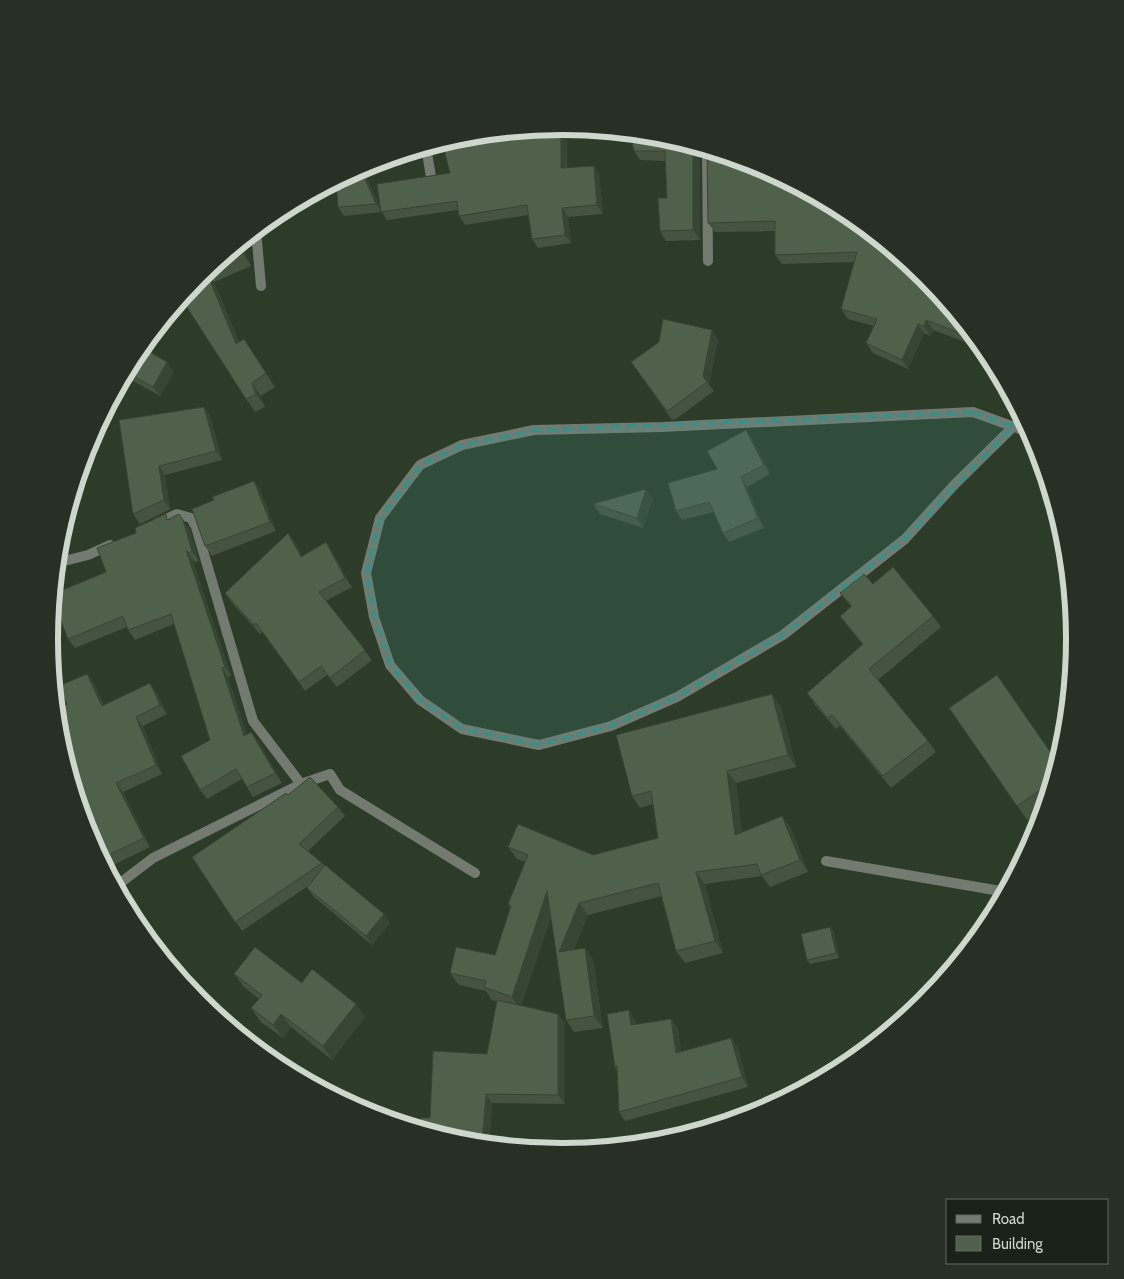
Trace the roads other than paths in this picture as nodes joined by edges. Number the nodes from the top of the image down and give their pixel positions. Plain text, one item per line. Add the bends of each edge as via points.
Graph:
1 (427, 153) edge
2 (707, 157) edge
3 (431, 177) edge
4 (257, 238) edge
5 (708, 261) dead end
6 (261, 286) dead end
7 (1014, 426) junction
8 (1020, 428) edge
9 (150, 526) edge
10 (124, 538) edge
11 (64, 561) edge
12 (301, 784) junction
13 (826, 861) dead end
14 (475, 873) dead end
15 (120, 883) edge
16 (1000, 891) edge

1 - 3 street
2 - 5 street
4 - 6 street
7 - 7 street via 974,412 534,430 462,445 420,465 380,518 366,573 374,617 390,665 420,700 462,729 539,745 611,726 677,697 783,635 905,539 954,484
7 - 8 street
9 - 12 street via 177,514 191,518 253,721
10 - 11 street via 88,555
12 - 14 street via 330,774 340,790
12 - 15 street via 153,858
13 - 16 street

